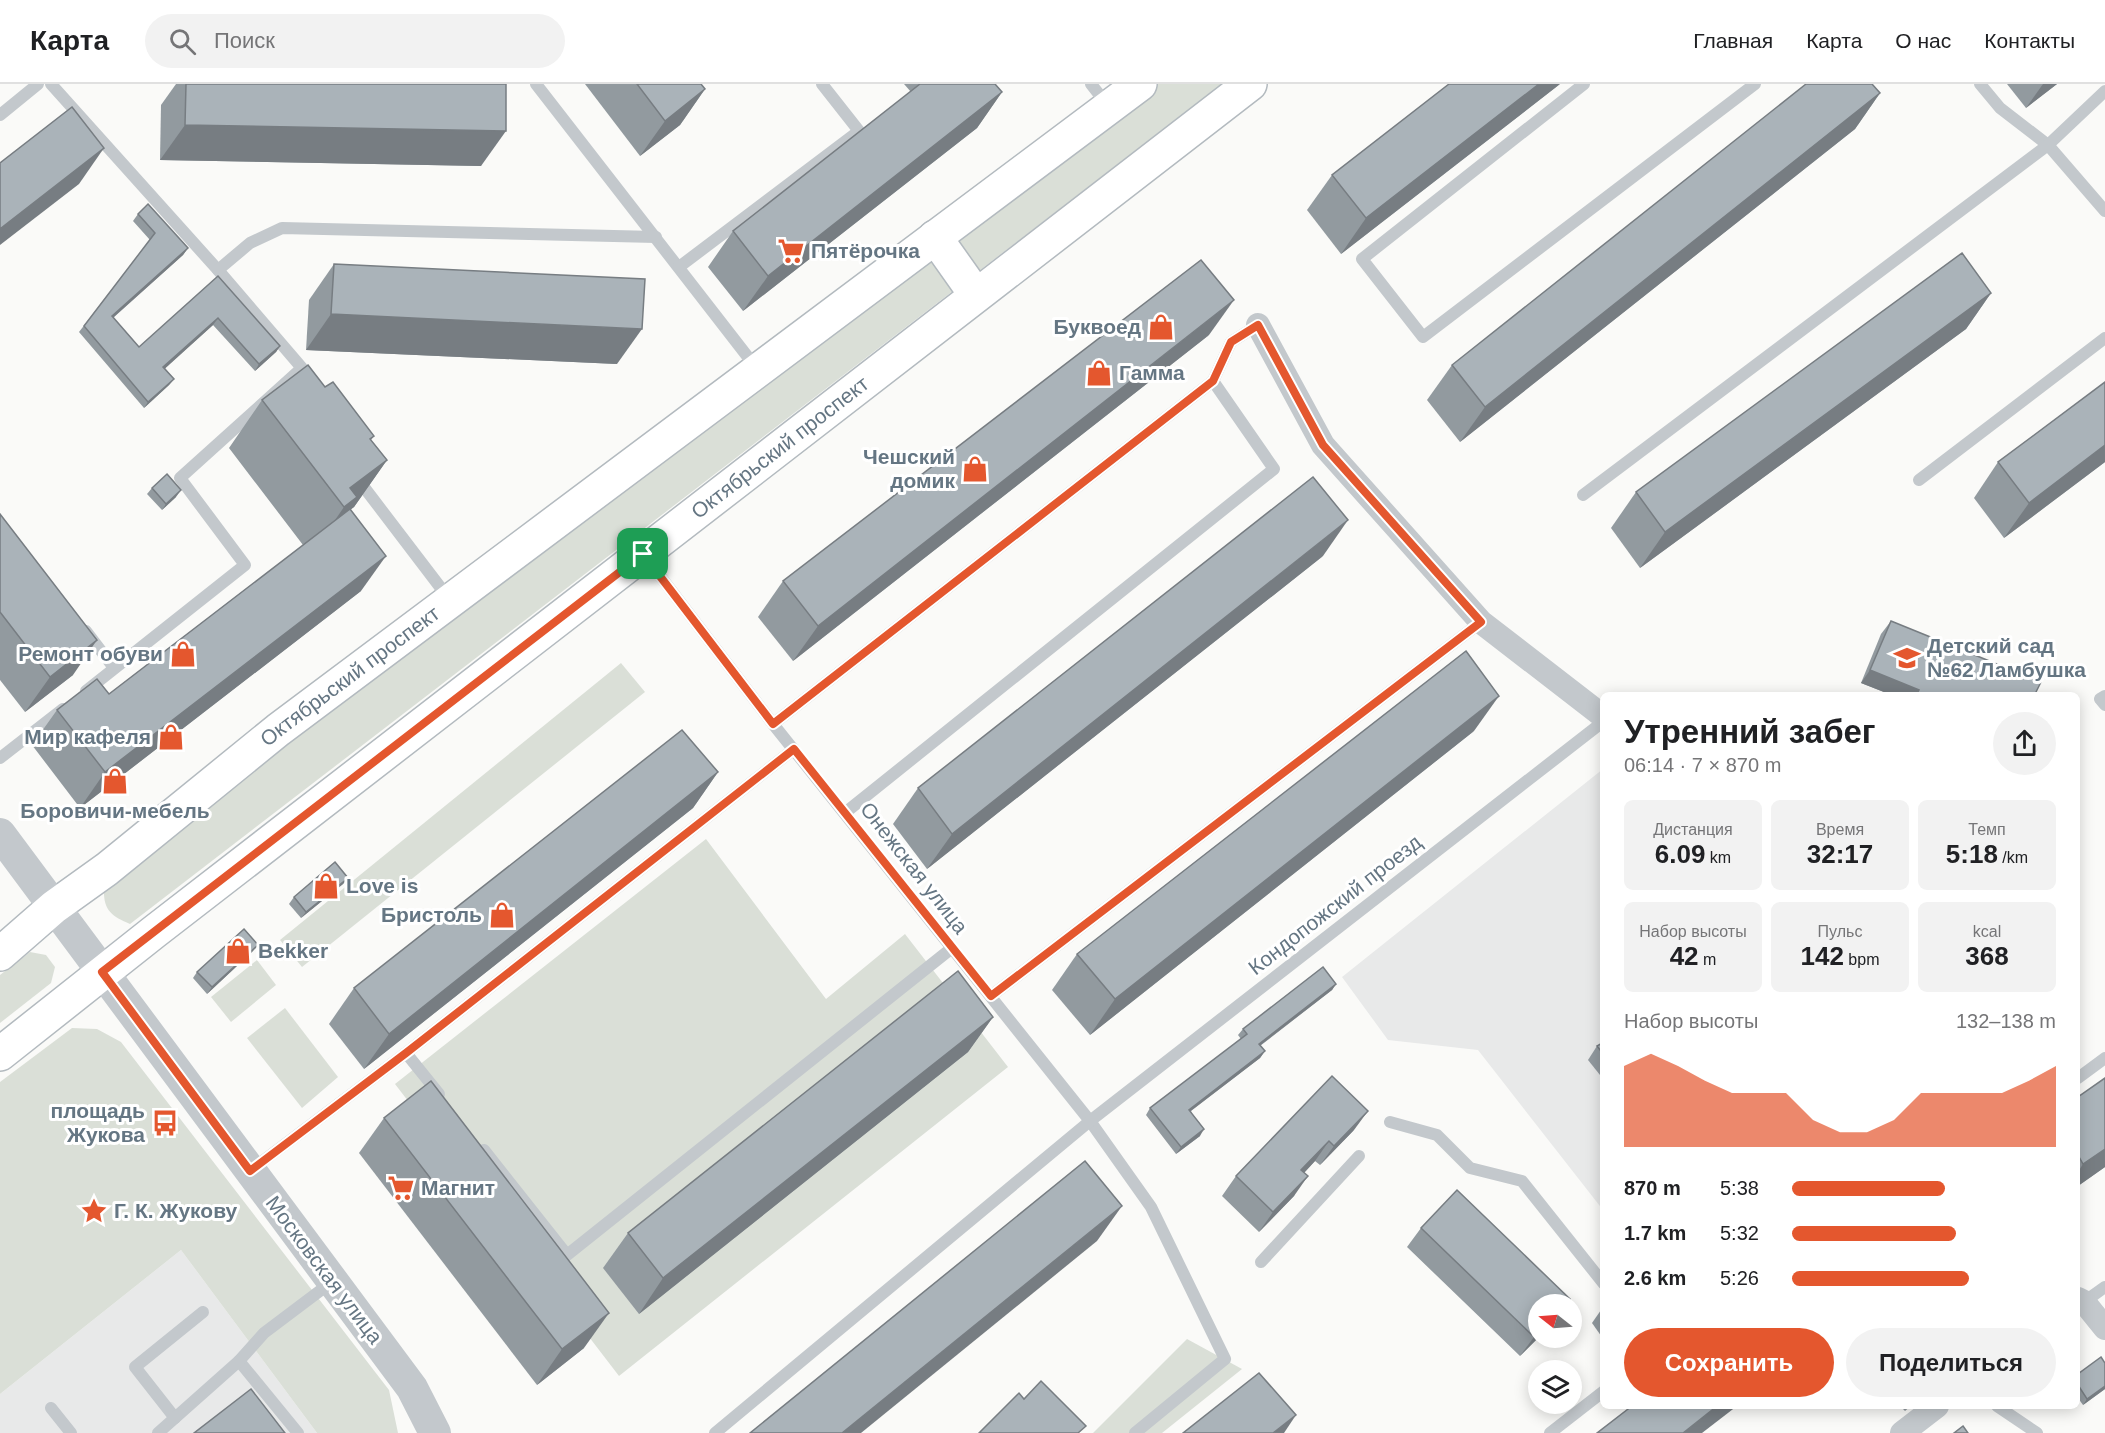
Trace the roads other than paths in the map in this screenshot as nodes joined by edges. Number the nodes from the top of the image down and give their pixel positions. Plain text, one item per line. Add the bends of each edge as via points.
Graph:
1 (38, 84) edge
2 (51, 84) edge
3 (536, 84) edge
4 (822, 84) edge
5 (1140, 84) edge
6 (1250, 84) edge
7 (1584, 84) edge
8 (1755, 84) edge
9 (1980, 84) edge
10 (2105, 91) edge
11 (1101, 96) edge
12 (0, 115) edge
13 (2048, 145) junction
14 (2105, 211) edge
15 (657, 237) junction
16 (935, 237) junction
17 (679, 267) junction
18 (218, 270) junction
19 (976, 295) junction
20 (1258, 325) joint
21 (2105, 338) edge
22 (759, 371) junction
23 (1213, 381) junction
24 (347, 464) edge
25 (1919, 480) dead end
26 (1582, 495) dead end
27 (643, 554) junction
28 (450, 601) junction
29 (1481, 622) junction
30 (80, 623) edge
31 (114, 668) junction
32 (2105, 696) edge
33 (2105, 705) edge
34 (1600, 716) edge
35 (1600, 722) edge
36 (773, 724) junction
37 (794, 749) junction
38 (0, 758) edge
39 (846, 812) junction
40 (0, 834) edge
41 (54, 907) junction
42 (952, 948) junction
43 (0, 954) edge
44 (102, 972) junction
45 (991, 996) junction
46 (406, 1053) junction
47 (0, 1054) edge
48 (2105, 1059) edge
49 (2080, 1077) edge
50 (450, 1108) edge
51 (1090, 1121) junction
52 (1390, 1122) dead end
53 (479, 1145) edge
54 (1359, 1156) dead end
55 (250, 1171) junction
56 (1261, 1262) dead end
57 (1600, 1279) edge
58 (334, 1281) junction
59 (2105, 1287) edge
60 (2080, 1302) edge
61 (203, 1312) dead end
62 (2105, 1328) edge
63 (239, 1361) junction
64 (412, 1388) junction
65 (1600, 1394) edge
66 (51, 1408) dead end
67 (1933, 1409) edge
68 (2001, 1409) edge
69 (175, 1418) junction
70 (71, 1433) edge
71 (158, 1433) edge
72 (298, 1433) edge
73 (418, 1433) edge
74 (435, 1433) edge
75 (715, 1433) edge
76 (1135, 1433) edge
77 (1550, 1433) edge
78 (1902, 1433) edge
79 (2037, 1433) edge

1 - 12 lane
2 - 18 lane
3 - 15 lane
4 - 17 lane via 859,131
5 - 11 main road, Октябрьский проспект
6 - 19 main road, Октябрьский проспект
7 - 8 lane via 1362,259 1423,337
9 - 13 lane via 2001,108
10 - 13 lane
11 - 16 main road, Октябрьский проспект
13 - 14 lane
13 - 26 lane
15 - 17 lane
15 - 18 lane via 282,228 250,243
16 - 19 main road
16 - 22 main road, Октябрьский проспект
17 - 22 lane
18 - 31 lane via 302,368 288,387 180,478 245,565
19 - 27 main road, Октябрьский проспект
20 - 23 lane via 1231,342
20 - 29 street via 1323,445
21 - 25 lane
22 - 28 main road, Октябрьский проспект
23 - 36 lane
23 - 39 lane via 1274,469
24 - 28 lane
27 - 36 lane, Онежская улица
27 - 44 main road, Октябрьский проспект
28 - 41 main road, Октябрьский проспект via 278,730 107,869
29 - 34 street
29 - 45 lane
30 - 31 lane
31 - 38 lane
32 - 33 lane via 2100,699
35 - 51 lane, Кондопожский проезд
36 - 37 lane, Онежская улица
37 - 39 lane, Онежская улица
37 - 46 lane
39 - 42 lane, Онежская улица
40 - 41 street, Московская улица
41 - 43 main road, Октябрьский проспект
41 - 44 street, Московская улица
42 - 45 lane, Онежская улица
42 - 53 lane via 567,1255
44 - 47 main road, Октябрьский проспект
44 - 55 street, Московская улица
45 - 51 lane, Онежская улица
46 - 50 lane
46 - 55 lane
48 - 49 lane
51 - 75 lane, Кондопожский проезд
51 - 76 lane, Онежская улица via 1151,1207 1225,1359
52 - 57 lane via 1437,1135 1470,1168 1522,1181
54 - 56 lane
55 - 58 street, Московская улица
58 - 63 lane via 264,1333
58 - 64 street, Московская улица
59 - 60 lane
60 - 62 street
61 - 69 lane via 135,1367
63 - 69 lane
63 - 72 lane
64 - 73 street, Московская улица
64 - 74 street, Московская улица
65 - 77 lane
66 - 70 lane
67 - 78 street
68 - 79 lane
69 - 71 lane

